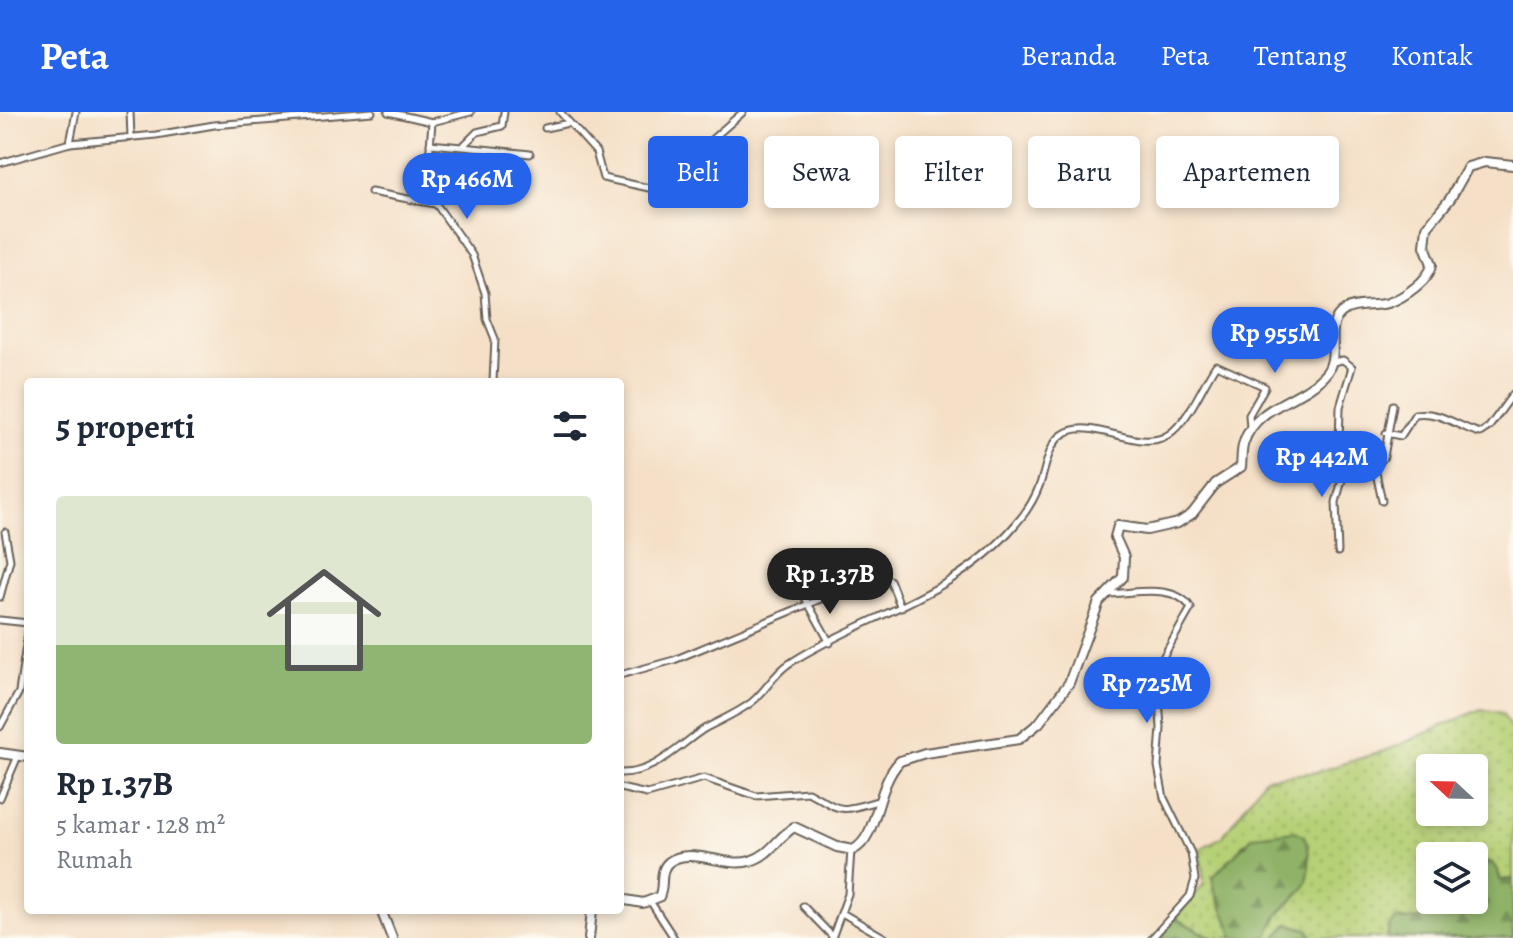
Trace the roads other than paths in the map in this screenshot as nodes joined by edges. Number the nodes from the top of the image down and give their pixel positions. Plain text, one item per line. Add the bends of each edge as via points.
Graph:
1 (76, 112) edge
2 (130, 112) edge
3 (372, 112) edge
4 (388, 112) edge
5 (471, 112) edge
6 (504, 112) edge
7 (560, 112) edge
8 (743, 112) edge
9 (432, 122) junction
10 (569, 123) junction
11 (545, 128) dead end
12 (131, 137) junction
13 (70, 143) junction
14 (430, 144) junction
15 (462, 147) junction
16 (530, 154) dead end
17 (0, 163) edge
18 (1513, 165) edge
19 (371, 192) dead end
20 (436, 204) junction
21 (1332, 362) junction
22 (493, 378) edge
23 (1513, 394) edge
24 (1393, 405) dead end
25 (1250, 431) junction
26 (1386, 433) junction
27 (1339, 445) junction
28 (1375, 468) junction
29 (1382, 501) dead end
30 (5, 532) dead end
31 (1338, 552) dead end
32 (794, 578) dead end
33 (1105, 594) junction
34 (0, 597) edge
35 (807, 605) junction
36 (901, 608) junction
37 (0, 620) edge
38 (24, 623) edge
39 (830, 643) junction
40 (24, 659) edge
41 (624, 674) edge
42 (0, 727) edge
43 (0, 753) edge
44 (18, 756) junction
45 (24, 757) edge
46 (624, 772) edge
47 (624, 789) edge
48 (0, 798) edge
49 (877, 801) junction
50 (851, 850) junction
51 (624, 899) edge
52 (650, 901) junction
53 (803, 906) dead end
54 (842, 913) junction
55 (383, 914) edge
56 (592, 914) edge
57 (832, 937) edge
58 (392, 938) edge
59 (589, 938) edge
60 (674, 938) edge
61 (885, 938) edge
62 (1152, 938) edge

1 - 13 street
2 - 12 street
3 - 12 street
4 - 9 street
5 - 9 street
6 - 15 street via 502,126 477,132
7 - 10 street
8 - 10 street via 669,179 649,188 606,181 596,152
9 - 14 street
10 - 11 street
12 - 13 street
13 - 17 street
14 - 15 street
14 - 20 street via 427,185
15 - 16 street
18 - 21 main road via 1485,162 1468,167 1427,227 1424,240 1431,272 1392,301 1338,315
19 - 20 street
20 - 22 street via 472,255 485,293 495,339
21 - 25 main road via 1315,383 1273,406
21 - 27 street via 1343,360 1352,367 1340,407
23 - 26 street via 1480,433 1421,413 1401,436
24 - 26 street
25 - 33 main road via 1241,467 1216,483 1188,517 1160,529 1118,526 1115,537 1124,571 1121,581
25 - 36 street via 1249,415 1265,387 1216,365 1183,420 1160,439 1083,430 1064,433 1016,525 943,587
26 - 28 street via 1384,457
27 - 28 street
27 - 31 street via 1345,469 1336,502
28 - 29 street
30 - 34 street via 10,560
32 - 35 street
33 - 49 main road via 1083,637 1069,683 1028,734 907,757 893,769
33 - 62 street via 1155,591 1182,599 1191,608 1157,668 1158,766 1164,798 1191,853 1195,879 1190,896
35 - 36 street via 882,578 894,583
35 - 39 street
35 - 41 street via 674,660
36 - 39 street
37 - 38 street
39 - 46 street via 789,663 753,701 667,756
40 - 42 street via 19,692
43 - 44 main road
44 - 45 main road
44 - 48 street
47 - 49 street via 647,794 704,778 756,796 808,792 836,809
49 - 50 main road via 868,839
50 - 52 main road via 792,827 766,855 746,862 672,860 663,872 660,896
50 - 54 street
51 - 52 main road
52 - 60 street
53 - 57 street
54 - 57 street
54 - 61 street
55 - 58 main road
56 - 59 main road

